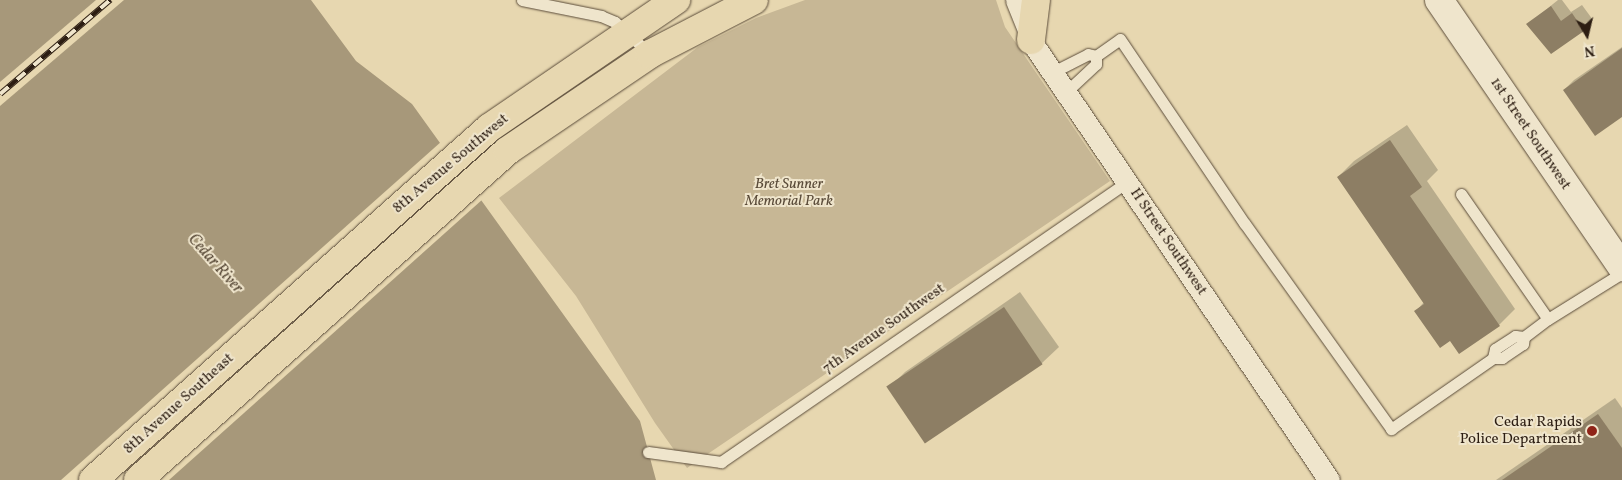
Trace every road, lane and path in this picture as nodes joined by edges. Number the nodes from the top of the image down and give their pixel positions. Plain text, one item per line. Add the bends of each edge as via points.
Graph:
1 (522, 0) edge
2 (676, 0) edge
3 (754, 0) edge
4 (1016, 0) edge
5 (1036, 0) edge
6 (1444, 5) edge
7 (628, 34) junction
8 (1031, 40) junction
9 (650, 54) junction
10 (1096, 56) junction
11 (1053, 72) junction
12 (1066, 92) junction
13 (1127, 182) junction
14 (1461, 194) dead end
15 (1622, 267) edge
16 (1622, 272) edge
17 (1548, 319) junction
18 (264, 327) joint
19 (284, 350) joint
20 (648, 452) dead end
21 (93, 480) edge
22 (138, 480) edge
23 (1329, 480) edge

1 - 7 lane via 601,16 615,22
2 - 7 main road, 8th Avenue Southwest
3 - 9 main road, 8th Avenue Southwest
4 - 8 street, H Street Southwest
5 - 8 main road
6 - 15 main road, 1st Street Southwest
7 - 9 lane
7 - 18 main road, 8th Avenue Southwest via 489,128
8 - 11 street, H Street Southwest
9 - 19 main road, 8th Avenue Southwest via 578,101 482,172
10 - 11 lane via 1088,54
10 - 12 lane via 1096,64
10 - 17 lane via 1120,39 1250,232 1391,430 1493,358 1502,358 1523,344 1524,336
11 - 12 street, H Street Southwest
12 - 13 street, H Street Southwest
13 - 20 lane, 7th Avenue Southwest via 721,462
13 - 23 street, H Street Southwest
14 - 17 lane
16 - 17 lane
18 - 21 main road, 8th Avenue Southeast
19 - 22 main road, 8th Avenue Southeast

